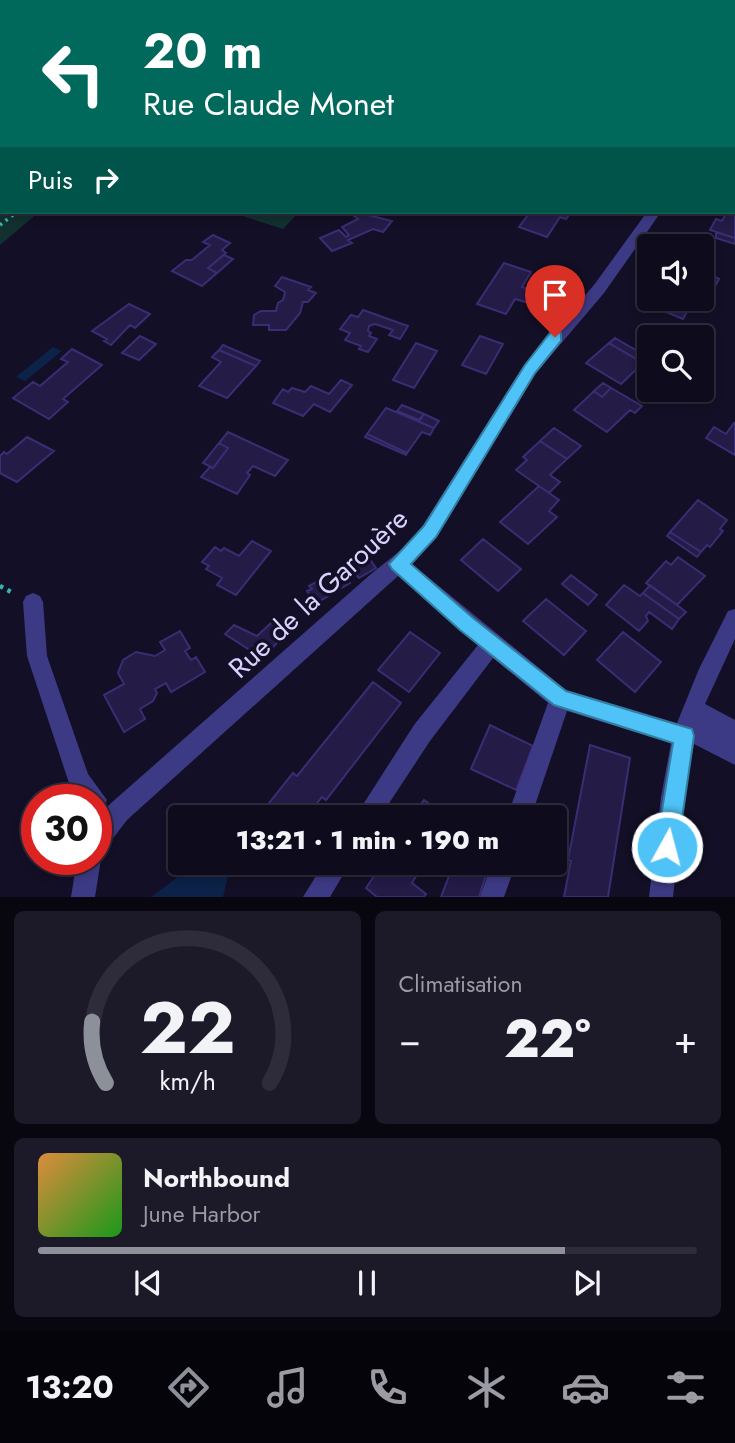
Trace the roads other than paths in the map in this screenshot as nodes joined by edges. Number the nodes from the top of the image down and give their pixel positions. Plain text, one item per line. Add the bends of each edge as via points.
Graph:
1 (653, 214) edge
2 (398, 564) junction
3 (33, 602) dead end
4 (735, 618) edge
5 (492, 643) junction
6 (561, 699) junction
7 (689, 725) junction
8 (735, 732) edge
9 (735, 754) edge
10 (82, 784) edge
11 (112, 798) edge
12 (375, 805) edge
13 (523, 805) edge
14 (86, 875) edge
15 (330, 875) edge
16 (500, 875) edge
17 (83, 897) edge
18 (315, 897) edge
19 (492, 897) edge
20 (661, 897) edge

1 - 2 street, Rue de la Garouère via 599,289 530,369 430,531
2 - 5 street
2 - 11 street, Rue de la Garouère via 279,672
3 - 10 street via 37,656
4 - 7 street via 702,685
5 - 6 street
5 - 12 street via 422,733
6 - 7 street
6 - 13 street
7 - 8 street
7 - 9 street
7 - 20 street via 673,797
14 - 17 street
15 - 18 street
16 - 19 street

